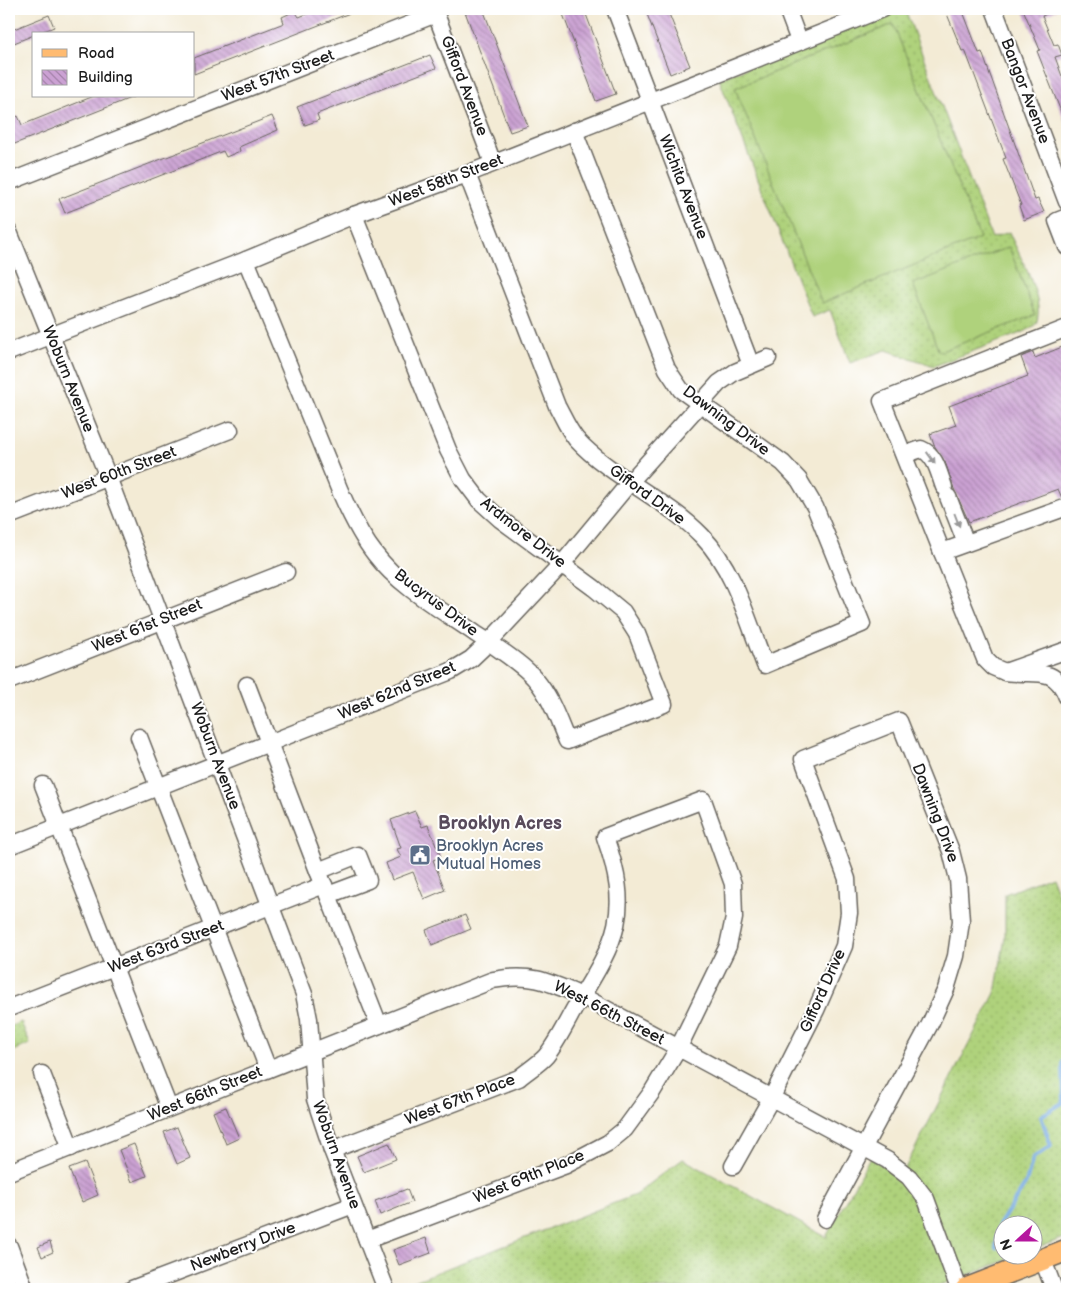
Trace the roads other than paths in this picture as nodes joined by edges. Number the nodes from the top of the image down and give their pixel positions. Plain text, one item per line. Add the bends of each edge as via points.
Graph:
1 (615, 9) edge
2 (787, 9) edge
3 (882, 9) edge
4 (994, 9) edge
5 (435, 11) edge
6 (799, 41) junction
7 (649, 101) junction
8 (574, 131) junction
9 (494, 163) junction
10 (467, 174) junction
11 (9, 182) edge
12 (1067, 202) edge
13 (354, 215) junction
14 (1067, 217) edge
15 (9, 232) edge
16 (1067, 247) edge
17 (246, 260) junction
18 (1067, 328) edge
19 (50, 335) junction
20 (9, 352) edge
21 (768, 358) dead end
22 (751, 365) junction
23 (702, 403) junction
24 (230, 430) dead end
25 (904, 456) junction
26 (108, 477) junction
27 (631, 481) junction
28 (1067, 507) edge
29 (9, 516) edge
30 (966, 543) junction
31 (942, 552) junction
32 (562, 564) junction
33 (286, 572) dead end
34 (163, 620) junction
35 (489, 642) junction
36 (813, 645) joint
37 (1067, 650) edge
38 (1005, 672) junction
39 (9, 681) edge
40 (247, 685) dead end
41 (1067, 698) edge
42 (618, 721) joint
43 (139, 737) dead end
44 (852, 740) joint
45 (270, 744) junction
46 (218, 764) junction
47 (43, 785) dead end
48 (158, 788) junction
49 (59, 827) junction
50 (9, 846) edge
51 (323, 884) junction
52 (270, 906) junction
53 (213, 928) junction
54 (114, 967) junction
55 (582, 996) junction
56 (9, 1008) edge
57 (379, 1025) junction
58 (678, 1049) junction
59 (310, 1052) junction
60 (268, 1069) junction
61 (42, 1074) dead end
62 (772, 1097) junction
63 (169, 1108) junction
64 (865, 1147) junction
65 (71, 1148) junction
66 (332, 1150) junction
67 (733, 1166) dead end
68 (9, 1172) edge
69 (353, 1205) junction
70 (825, 1219) dead end
71 (367, 1240) junction
72 (9, 1246) edge
73 (1067, 1250) edge
74 (1044, 1260) edge
75 (1044, 1263) edge
76 (1028, 1266) edge
77 (976, 1287) edge
78 (24, 1289) edge
79 (132, 1289) edge
80 (386, 1289) edge
81 (959, 1289) edge
82 (1054, 1289) edge

1 - 7 street, Wichita Avenue
2 - 6 street
3 - 6 street, West 58th Street
4 - 12 street, Bangor Avenue
5 - 9 street, Gifford Avenue
5 - 11 street, West 57th Street
6 - 7 street, West 58th Street
7 - 8 street, West 58th Street
7 - 22 street, Wichita Avenue
8 - 9 street, West 58th Street
8 - 23 street, Dawning Drive via 668,369 681,390
9 - 10 street, West 58th Street
10 - 13 street, West 58th Street
10 - 27 street, Gifford Drive via 557,406 572,432 597,459
13 - 17 street, West 58th Street
13 - 32 street, Ardmore Drive via 448,450 463,479 479,500 500,519
14 - 16 street via 1057,221
15 - 19 street, Woburn Avenue
17 - 19 street, West 58th Street
17 - 35 street, Bucyrus Drive via 354,523 376,555 398,578
18 - 25 street via 882,401
19 - 20 street, West 58th Street
19 - 26 street, Woburn Avenue
21 - 22 street, West 62nd Street
22 - 23 street, West 62nd Street via 719,383
23 - 27 street, West 62nd Street
23 - 36 street, Dawning Drive via 783,463 799,480 815,507 862,624
24 - 26 street, West 60th Street
25 -> 30 street via 922,449 935,463
25 - 31 street
26 - 29 street, West 60th Street
26 - 34 street, Woburn Avenue
27 - 32 street, West 62nd Street
27 - 36 street, Gifford Drive via 678,513 717,554 730,577 765,665
28 - 30 street
30 - 31 street
31 - 38 street via 985,659 997,670
32 - 35 street, West 62nd Street
32 - 42 street, Ardmore Drive via 623,612 637,634 664,704
33 - 34 street, West 61st Street
34 - 39 street, West 61st Street
34 - 46 street, Woburn Avenue
35 - 42 street, Bucyrus Drive via 536,679 567,741
35 - 45 street, West 62nd Street via 471,659 451,671
37 - 38 street
38 - 41 street via 1047,674 1058,682
40 - 45 street
43 - 48 street
44 - 62 street, Gifford Drive via 804,759 848,879 849,913 844,946 833,974
44 - 64 street, Dawning Drive via 899,721 951,851 958,879 961,921 956,956 946,989
45 - 46 street, West 62nd Street
45 - 51 street
46 - 48 street, West 62nd Street
46 - 52 street, Woburn Avenue
47 - 49 street
48 - 49 street, West 62nd Street
48 - 53 street
49 - 50 street, West 62nd Street
49 - 54 street
51 - 52 street, West 63rd Street
51 - 57 street
52 - 53 street, West 63rd Street
52 - 59 street, Woburn Avenue via 304,994
53 - 54 street, West 63rd Street
53 - 60 street
54 - 56 street, West 63rd Street
54 - 63 street
55 - 57 street, West 66th Street via 532,976 513,976 493,980
55 - 58 street, West 66th Street
55 - 58 street via 608,953 618,922 619,884 605,837 702,800 733,884 734,918 728,946
55 - 66 street, West 67th Place via 545,1057 519,1078
57 - 59 street, West 66th Street
58 - 62 street, West 66th Street
58 - 71 street, West 69th Place via 625,1129 608,1142 566,1165
59 - 60 street, West 66th Street
59 - 66 street, Woburn Avenue via 315,1099
60 - 63 street, West 66th Street
61 - 65 street
62 - 64 street, West 66th Street
62 - 67 street
63 - 65 street, West 66th Street
64 - 70 street
64 - 81 street, West 66th Street via 909,1176 926,1199
65 - 68 street, West 66th Street
66 - 69 street, Woburn Avenue
69 - 71 street, Woburn Avenue
69 - 79 street, Newberry Drive
71 - 80 street, Woburn Avenue
72 - 78 street
73 - 74 main road
75 - 82 street
76 - 77 main road

